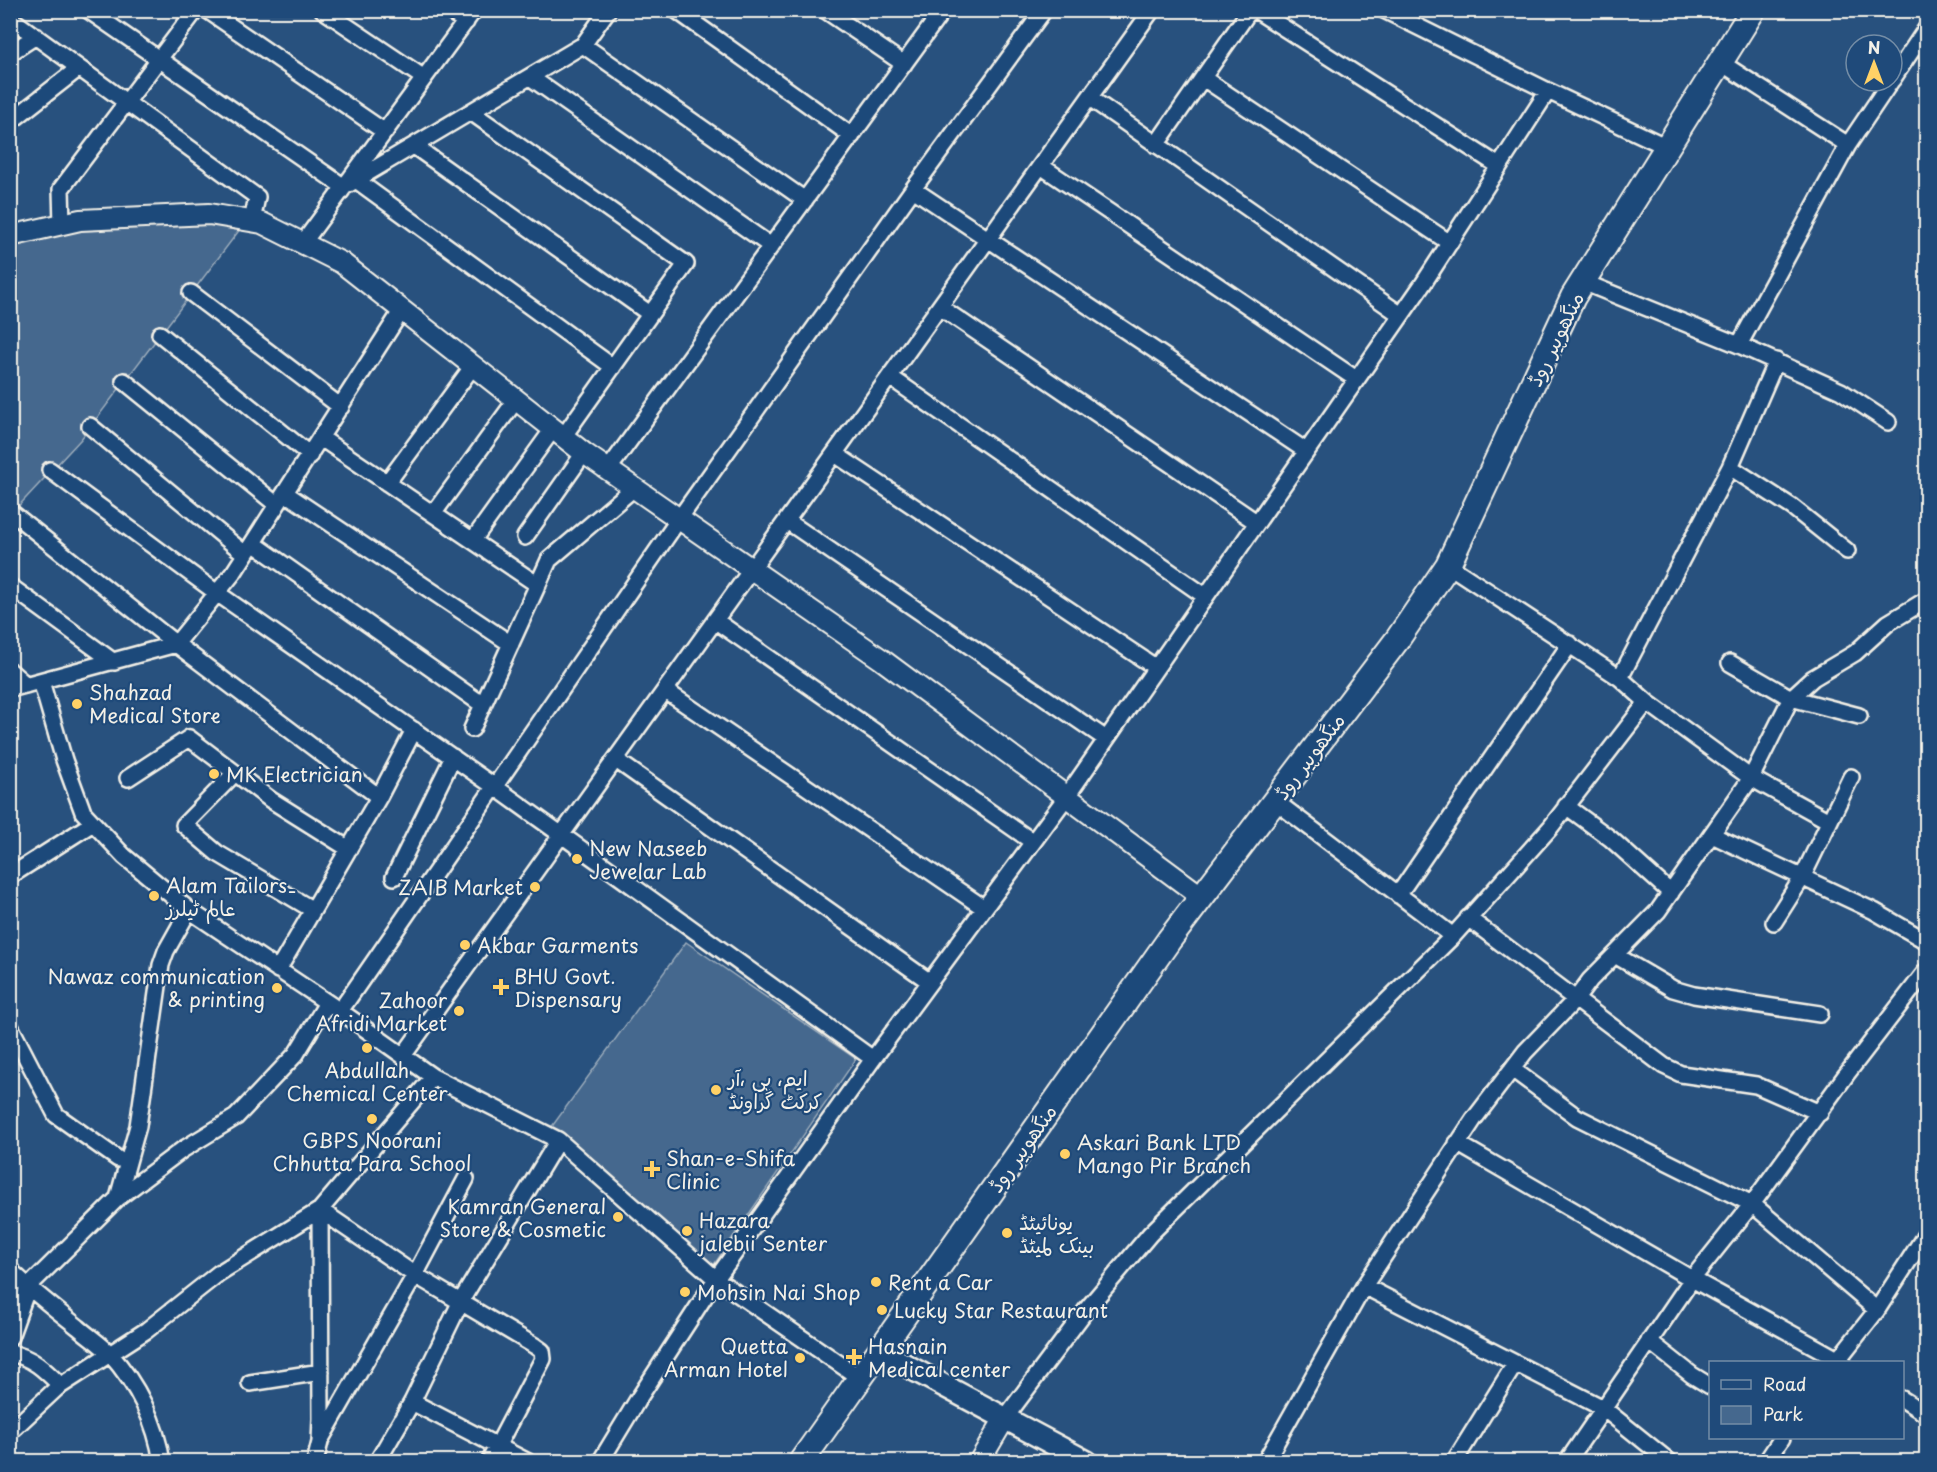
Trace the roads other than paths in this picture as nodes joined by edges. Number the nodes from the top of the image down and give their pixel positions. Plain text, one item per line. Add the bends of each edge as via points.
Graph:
1 (88, 10) edge
2 (195, 10) edge
3 (207, 10) edge
4 (323, 10) edge
5 (448, 10) edge
6 (608, 10) edge
7 (676, 10) edge
8 (825, 10) edge
9 (942, 10) edge
10 (1044, 10) edge
11 (1152, 10) edge
12 (1250, 10) edge
13 (1256, 10) edge
14 (1384, 10) edge
15 (1753, 10) edge
16 (470, 16) edge
17 (17, 23) dead end
18 (1926, 29) edge
19 (36, 36) junction
20 (583, 45) junction
21 (10, 53) edge
22 (159, 59) junction
23 (1720, 62) junction
24 (1904, 62) edge
25 (904, 64) junction
26 (79, 68) junction
27 (530, 77) junction
28 (424, 78) junction
29 (1203, 78) junction
30 (1548, 91) junction
31 (1883, 93) edge
32 (1090, 98) junction
33 (126, 102) junction
34 (471, 112) junction
35 (10, 122) edge
36 (385, 132) junction
37 (852, 136) junction
38 (1156, 145) junction
39 (1848, 145) junction
40 (414, 146) junction
41 (1667, 147) junction
42 (1041, 166) junction
43 (1499, 166) junction
44 (350, 183) junction
45 (913, 189) junction
46 (805, 200) junction
47 (252, 221) junction
48 (62, 224) junction
49 (10, 236) edge
50 (989, 240) junction
51 (303, 243) junction
52 (1450, 243) junction
53 (771, 246) junction
54 (1583, 282) junction
55 (191, 293) dead end
56 (940, 308) junction
57 (402, 310) junction
58 (650, 314) junction
59 (1401, 315) junction
60 (160, 334) dead end
61 (1739, 345) junction
62 (1776, 361) junction
63 (473, 366) junction
64 (612, 367) junction
65 (890, 377) junction
66 (1356, 379) junction
67 (124, 381) dead end
68 (516, 400) junction
69 (341, 407) junction
70 (1888, 422) dead end
71 (90, 426) dead end
72 (558, 433) junction
73 (321, 438) junction
74 (1306, 451) junction
75 (584, 453) junction
76 (310, 454) junction
77 (835, 454) junction
78 (1730, 467) junction
79 (51, 470) dead end
80 (608, 470) junction
81 (387, 483) junction
82 (634, 488) junction
83 (281, 499) junction
84 (11, 512) edge
85 (433, 514) junction
86 (679, 519) junction
87 (787, 521) junction
88 (1256, 522) junction
89 (525, 537) dead end
90 (473, 540) junction
91 (249, 549) junction
92 (1847, 551) dead end
93 (1448, 565) junction
94 (753, 570) junction
95 (538, 585) junction
96 (10, 586) edge
97 (217, 593) junction
98 (1205, 596) junction
99 (1926, 600) edge
100 (716, 621) junction
101 (176, 644) junction
102 (511, 644) junction
103 (1570, 644) junction
104 (114, 662) junction
105 (1730, 663) dead end
106 (1155, 667) junction
107 (10, 671) edge
108 (1620, 678) junction
109 (34, 683) junction
110 (10, 689) edge
111 (666, 691) junction
112 (1791, 698) junction
113 (1647, 702) junction
114 (483, 705) junction
115 (1859, 716) dead end
116 (472, 729) dead end
117 (414, 730) junction
118 (1106, 739) junction
119 (453, 757) junction
120 (616, 760) junction
121 (235, 773) junction
122 (1851, 777) dead end
123 (128, 778) dead end
124 (1751, 778) junction
125 (495, 787) junction
126 (1067, 796) junction
127 (379, 797) junction
128 (1275, 801) junction
129 (1566, 806) junction
130 (1829, 820) junction
131 (93, 823) junction
132 (562, 835) junction
133 (1712, 835) junction
134 (1033, 842) junction
135 (349, 849) junction
136 (10, 876) edge
137 (393, 877) dead end
138 (1802, 878) junction
139 (1671, 893) junction
140 (1398, 895) junction
141 (1202, 897) junction
142 (984, 908) junction
143 (189, 910) junction
144 (314, 910) junction
145 (1468, 918) junction
146 (1774, 922) dead end
147 (1453, 936) junction
148 (1926, 941) edge
149 (1615, 955) junction
150 (278, 970) junction
151 (1926, 971) edge
152 (930, 982) junction
153 (1576, 999) junction
154 (334, 1007) junction
155 (1820, 1014) dead end
156 (10, 1026) edge
157 (403, 1056) junction
158 (873, 1059) junction
159 (1512, 1069) junction
160 (433, 1077) junction
161 (1820, 1113) junction
162 (558, 1140) junction
163 (1457, 1143) junction
164 (118, 1159) dead end
165 (466, 1179) dead end
166 (118, 1198) junction
167 (1752, 1204) junction
168 (320, 1210) junction
169 (1926, 1234) edge
170 (10, 1270) edge
171 (415, 1275) junction
172 (716, 1279) junction
173 (1692, 1279) junction
174 (1364, 1286) junction
175 (28, 1287) junction
176 (461, 1301) junction
177 (1877, 1310) junction
178 (10, 1337) edge
179 (1649, 1341) junction
180 (879, 1351) junction
181 (10, 1353) edge
182 (109, 1353) junction
183 (1837, 1361) edge
184 (1840, 1361) edge
185 (1515, 1364) junction
186 (321, 1372) junction
187 (860, 1378) junction
188 (250, 1383) dead end
189 (60, 1385) junction
190 (1709, 1385) edge
191 (1904, 1400) edge
192 (412, 1402) junction
193 (1604, 1408) junction
194 (1926, 1414) edge
195 (1005, 1418) junction
196 (10, 1432) edge
197 (1781, 1439) edge
198 (320, 1442) junction
199 (498, 1445) junction
200 (162, 1461) edge
201 (315, 1461) edge
202 (377, 1461) edge
203 (489, 1461) edge
204 (528, 1461) edge
205 (600, 1461) edge
206 (801, 1461) edge
207 (979, 1461) edge
208 (1087, 1461) edge
209 (1265, 1461) edge
210 (1455, 1461) edge
211 (1567, 1461) edge
212 (1670, 1461) edge
213 (1766, 1461) edge

1 - 22 street
2 - 22 street
3 - 36 street
4 - 28 street
5 - 16 street
6 - 20 street
7 - 37 street
8 - 25 street
9 - 25 street
10 - 45 street
11 - 32 street
12 - 29 street
13 - 43 street
14 - 30 street
15 - 23 main road, منگھوپیر روڈ
16 - 28 street
17 - 19 street
18 - 24 street
19 - 21 street
19 - 26 street
20 - 27 street
20 - 46 street
22 - 33 street
22 - 44 street
23 - 39 street
23 - 41 main road, منگھوپیر روڈ
25 - 37 street
26 - 33 street
26 - 35 street
27 - 34 street
27 - 53 street
28 - 36 street
29 - 38 street
29 - 52 street
30 - 41 street
30 - 43 street
31 - 39 street
32 - 38 street
32 - 42 street
33 - 47 street via 257,197
33 - 48 street via 61,189
34 - 40 street
34 - 58 street via 686,264
36 - 44 street
37 - 46 street
38 - 59 street
39 - 61 street
40 - 44 street
40 - 58 street
41 - 54 main road, منگھوپیر روڈ
42 - 50 street
42 - 66 street
43 - 52 street
44 - 51 street
44 - 64 street
45 - 50 street
45 - 86 street
46 - 53 street
47 - 48 street via 209,214
47 - 51 street
48 - 49 street
50 - 56 street
50 - 74 street
51 - 57 street via 342,262
52 - 59 street
53 - 80 street
54 - 61 street
54 - 93 main road, منگھوپیر روڈ
55 - 69 street
56 - 65 street
56 - 88 street
57 - 63 street
57 - 69 street
58 - 64 street
59 - 66 street
60 - 76 street
61 - 62 street
62 - 70 street via 1841,391
62 - 78 street
63 - 68 street
63 - 81 street
64 - 72 street
65 - 77 street
65 - 98 street
66 - 74 street
67 - 83 street
68 - 72 street
68 - 85 street
69 - 73 street
71 - 91 street
72 - 75 street
72 - 90 street
73 - 76 street
73 - 81 street
74 - 88 street
75 - 80 street
75 - 89 street
76 - 83 street
77 - 87 street
77 - 106 street
78 - 92 street via 1792,507
78 - 108 street
79 - 97 street
80 - 82 street
81 - 85 street
82 - 86 street
82 - 95 street via 549,560
83 - 91 street
83 - 102 street
84 - 101 street
85 - 90 street
86 - 94 street
86 - 125 street
87 - 94 street
87 - 118 street
88 - 98 street
90 - 95 street
91 - 97 street
91 - 114 street
93 - 103 street
93 - 128 main road, منگھوپیر روڈ via 1397,640
94 - 100 street
94 - 126 street
95 - 102 street
96 - 104 street
97 - 101 street
97 - 117 street
98 - 106 street
99 - 112 street via 1888,623 1855,653 1813,678
100 - 111 street
100 - 134 street
101 - 104 street
101 - 127 street
102 - 114 street
103 - 108 street
103 - 140 street
104 - 109 street
105 - 112 street
106 - 118 street
107 - 109 street
108 - 113 street
109 - 110 street
109 - 131 street via 83,812
111 - 120 street
111 - 142 street
112 - 115 street
112 - 124 street
113 - 124 street
113 - 129 street
114 - 116 street
117 - 119 street
117 - 127 street
118 - 126 street
119 - 125 street
119 - 137 street
120 - 132 street
120 - 152 street
121 - 123 street via 189,738
121 - 135 street
121 - 144 street via 184,825 217,853
122 - 130 street
124 - 130 street
124 - 133 street
125 - 132 street
125 - 154 street
126 - 134 street
126 - 141 street
127 - 135 street
128 - 140 street
128 - 141 main road, منگھوپیر روڈ
129 - 139 street via 1611,839
129 - 145 street
130 - 138 street
131 - 136 street
131 - 143 street via 124,856
132 - 157 street
132 - 158 street
133 - 138 street
133 - 139 street
134 - 142 street
135 - 144 street
138 - 146 street
138 - 148 street via 1874,911
139 - 149 street
140 - 147 street
141 - 180 main road, منگھوپیر روڈ
142 - 152 street
143 - 150 street
143 - 166 street via 161,965 138,1126
144 - 150 street
145 - 147 street
145 - 153 street
147 - 195 street via 1150,1234 1086,1310
149 - 153 street
149 - 155 street via 1673,989
150 - 154 street
151 - 161 street
152 - 158 street
153 - 159 street
153 - 161 street via 1664,1066 1681,1074 1756,1085
154 - 157 street
154 - 166 street via 236,1117 182,1150
156 - 164 street via 56,1114
157 - 160 street
158 - 172 street
159 - 163 street
159 - 167 street via 1577,1117
160 - 162 street
160 - 168 street
161 - 167 street
162 - 172 street
162 - 176 street
163 - 173 street
163 - 174 street
165 - 171 street
166 - 175 street
167 - 173 street
167 - 177 street
168 - 171 street
168 - 182 street via 219,1273 147,1330
168 - 186 street
169 - 177 street
170 - 175 street
171 - 176 street
171 - 198 street
172 - 187 street
172 - 205 street
173 - 179 street
173 - 183 street
174 - 185 street
174 - 209 street
175 - 178 street
175 - 182 street
176 - 192 street
176 - 199 street via 539,1348 543,1355
177 - 184 street
179 - 190 street
179 - 193 street
180 - 187 main road, منگھوپیر روڈ
180 - 195 main road
181 - 189 street via 41,1366
182 - 189 street
182 - 200 street via 150,1415
185 - 193 street
185 - 210 street
186 - 188 street
186 - 198 street
187 - 206 main road, منگھوپیر روڈ
189 - 196 street
191 - 194 street
192 - 199 street
192 - 202 street
193 - 211 street
193 - 212 street
195 - 207 street
195 - 208 main road
197 - 213 street
198 - 201 street
199 - 203 street
199 - 204 street

